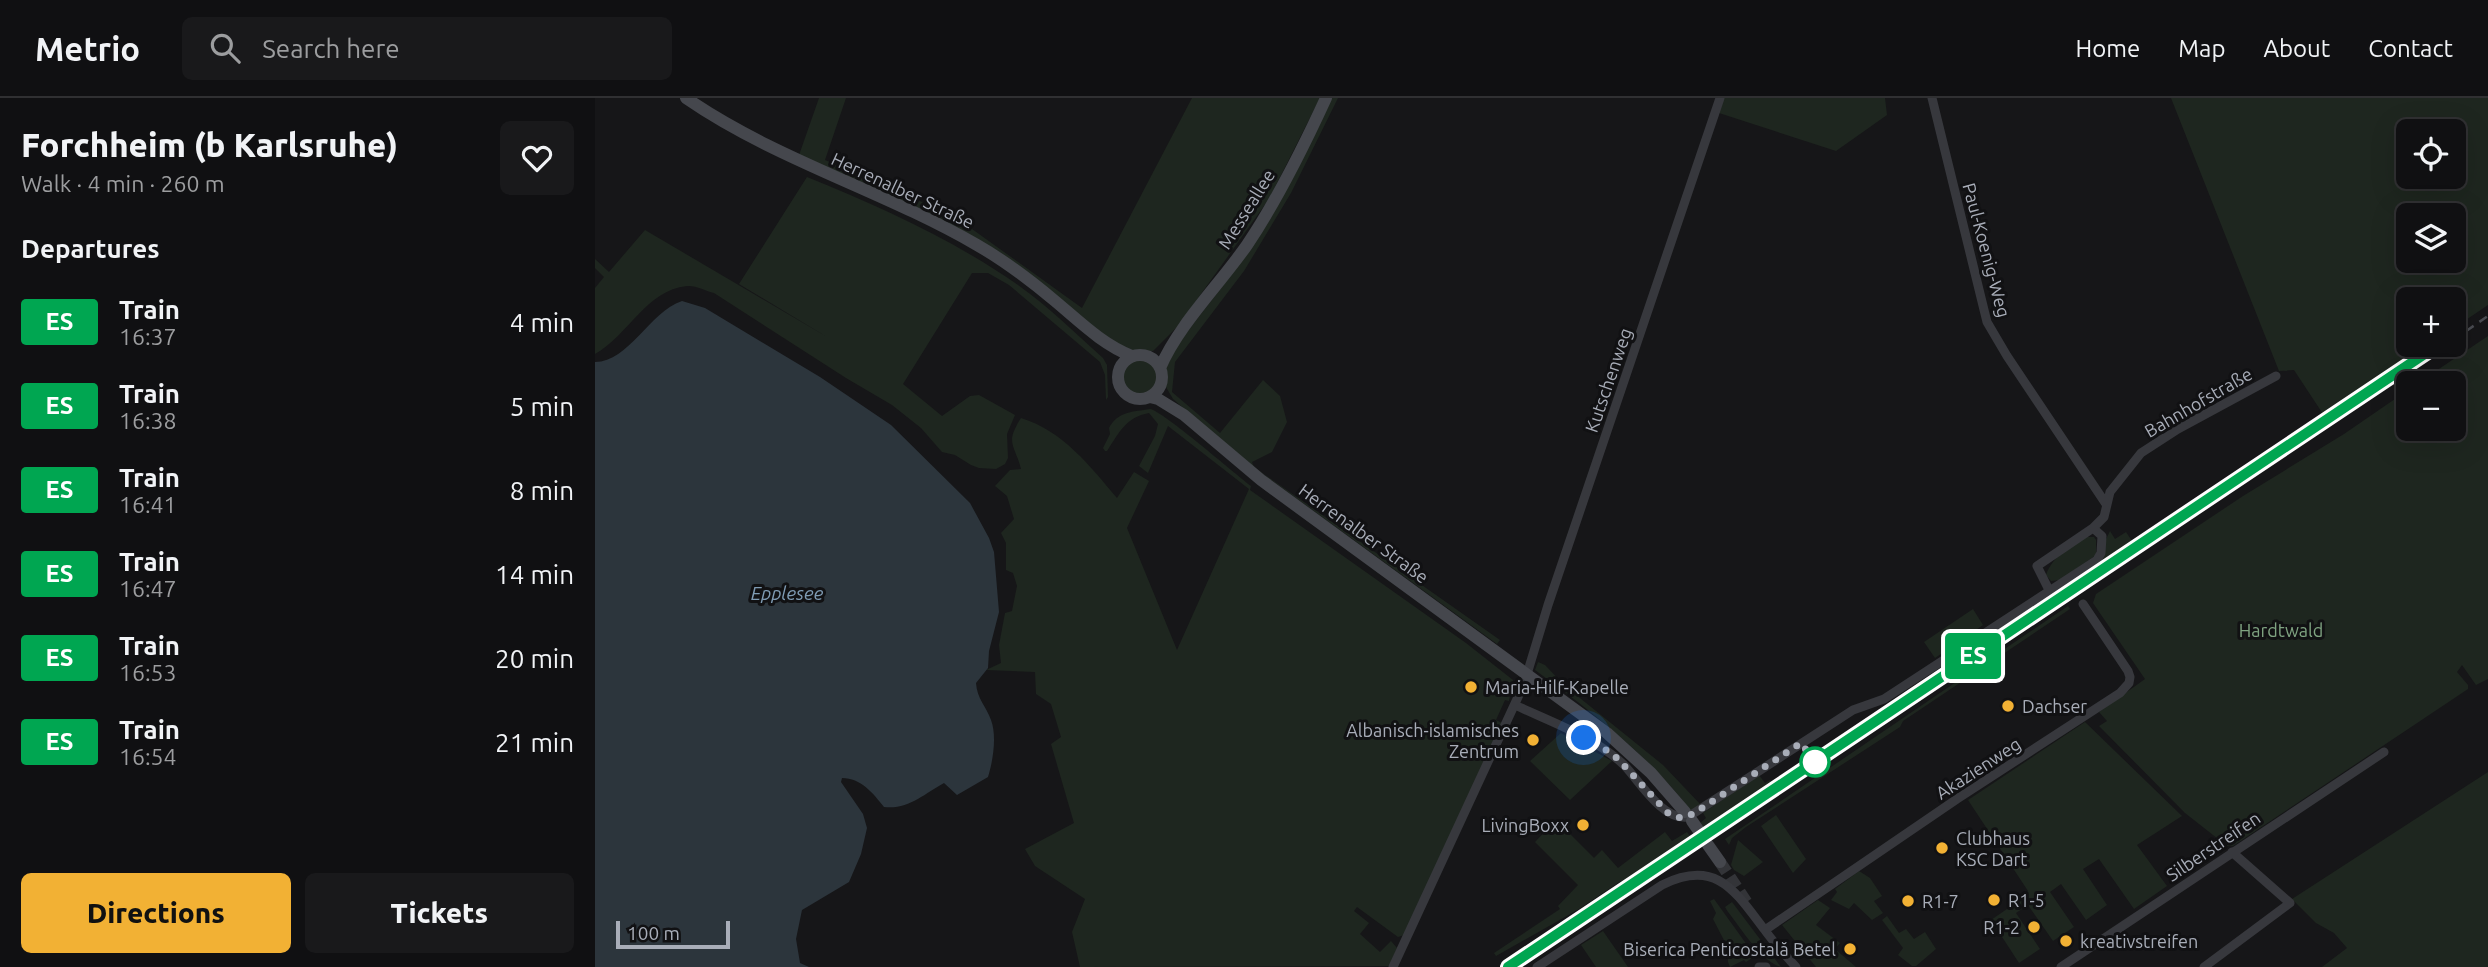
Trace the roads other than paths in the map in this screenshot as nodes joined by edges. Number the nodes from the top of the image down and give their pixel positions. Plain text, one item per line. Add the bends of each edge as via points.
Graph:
1 (686, 98) edge
2 (1326, 98) edge
3 (1720, 98) edge
4 (1932, 98) edge
5 (1183, 330) junction
6 (1092, 333) junction
7 (1132, 356) junction
8 (1150, 357) junction
9 (1121, 367) junction
10 (1160, 368) junction
11 (2276, 376) dead end
12 (1161, 384) junction
13 (1150, 397) junction
14 (1184, 415) junction
15 (2106, 505) junction
16 (2093, 528) junction
17 (2050, 592) junction
18 (2083, 604) dead end
19 (1526, 679) junction
20 (1515, 705) junction
21 (2384, 752) dead end
22 (1686, 816) junction
23 (1701, 834) dead end
24 (1708, 845) dead end
25 (2232, 852) junction
26 (1720, 862) tunnel mouth
27 (1765, 930) junction
28 (1393, 967) edge
29 (1537, 967) edge
30 (1759, 967) edge
31 (1766, 967) edge
32 (1796, 967) edge
33 (2061, 967) edge
34 (2204, 967) edge

1 - 6 street, Herrenalber Straße via 762,144 975,244 1020,272
2 - 5 street, Messeallee via 1248,243
3 - 19 street, Kutschenweg
4 - 15 street, Paul-Koenig-Weg via 1987,322
5 - 8 street, Messeallee
5 - 10 street, Messeallee
6 - 7 street, Herrenalber Straße
6 - 9 street, Herrenalber Straße
7 - 8 street
7 - 9 street
8 - 10 street
9 - 13 street via 1118,378 1125,393
10 - 12 street
11 - 15 street, Bahnhofstraße via 2158,440 2141,453 2110,492
12 - 13 street
12 - 14 street, Herrenalber Straße
13 - 14 street, Herrenalber Straße
14 - 19 street, Herrenalber Straße via 1261,480
15 - 16 street, Bahnhofstraße
16 - 17 street via 2102,536 2097,559
16 - 17 street, Bahnhofstraße via 2037,566
17 - 22 street via 1884,699 1819,730
18 - 27 street, Akazienweg via 2128,671 2128,685
19 - 20 street, Kutschenweg
19 - 22 street, Herrenalber Straße via 1615,739
20 - 22 street, Herrenalber Straße via 1602,747 1665,811
20 - 28 street, Kutschenweg
21 - 25 street, Silberstreifen
22 - 23 street, Herrenalber Straße
24 - 26 street
25 - 33 street, Silberstreifen
25 - 34 street via 2290,903
27 - 29 street via 1735,890 1706,876 1692,875 1673,879
27 - 32 street
30 - 31 street

